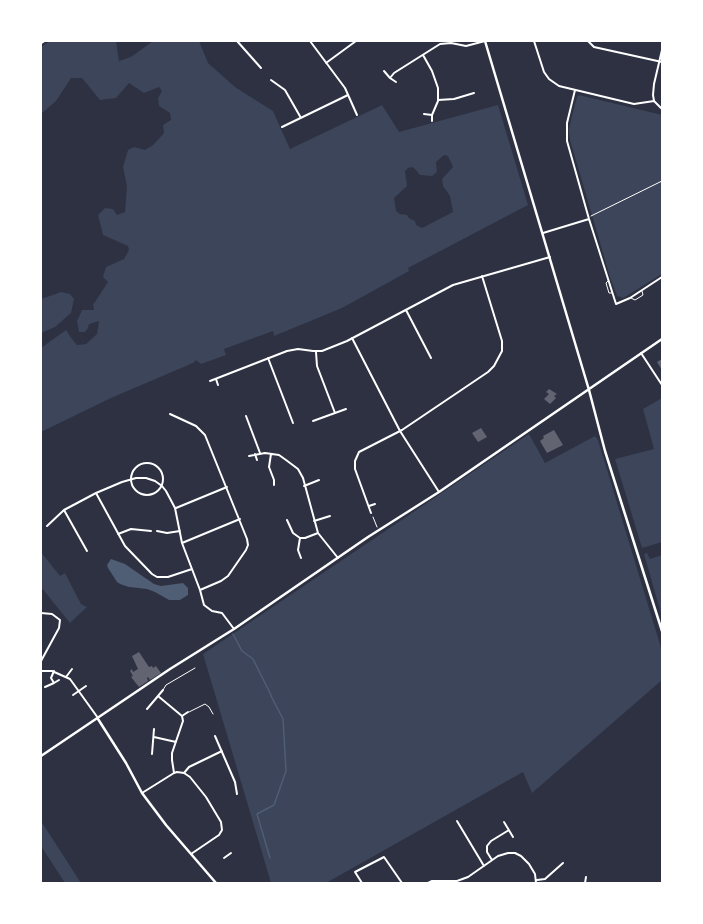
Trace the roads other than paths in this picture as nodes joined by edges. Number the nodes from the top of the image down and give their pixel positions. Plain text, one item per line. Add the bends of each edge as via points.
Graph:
1 (44, 41) edge
2 (237, 41) edge
3 (310, 41) edge
4 (356, 41) edge
5 (485, 41) edge
6 (534, 41) edge
7 (588, 41) edge
8 (41, 43) edge
9 (662, 50) edge
10 (422, 55) junction
11 (326, 62) junction
12 (661, 62) edge
13 (261, 68) dead end
14 (384, 71) dead end
15 (390, 78) junction
16 (272, 80) dead end
17 (396, 82) dead end
18 (575, 90) junction
19 (474, 92) dead end
20 (348, 95) junction
21 (438, 100) junction
22 (654, 101) junction
23 (662, 109) edge
24 (424, 114) dead end
25 (432, 114) junction
26 (356, 115) dead end
27 (301, 118) junction
28 (432, 121) dead end
29 (282, 127) dead end
30 (589, 219) junction
31 (543, 233) junction
32 (550, 257) junction
33 (482, 276) junction
34 (662, 277) edge
35 (642, 290) junction
36 (630, 298) junction
37 (406, 310) junction
38 (352, 338) junction
39 (662, 339) edge
40 (316, 352) junction
41 (641, 353) junction
42 (268, 358) junction
43 (431, 358) dead end
44 (216, 379) junction
45 (210, 381) dead end
46 (218, 385) dead end
47 (662, 385) edge
48 (589, 390) junction
49 (346, 409) dead end
50 (335, 413) junction
51 (170, 414) dead end
52 (246, 416) dead end
53 (313, 421) dead end
54 (293, 423) dead end
55 (400, 431) junction
56 (260, 453) junction
57 (255, 454) junction
58 (271, 454) junction
59 (249, 456) dead end
60 (257, 460) dead end
61 (131, 479) junction
62 (319, 480) dead end
63 (274, 485) dead end
64 (162, 486) junction
65 (304, 486) junction
66 (227, 487) junction
67 (439, 492) junction
68 (96, 493) junction
69 (375, 504) dead end
70 (369, 506) junction
71 (175, 508) junction
72 (64, 510) junction
73 (371, 513) road end
74 (330, 516) dead end
75 (240, 519) junction
76 (287, 520) dead end
77 (314, 521) junction
78 (47, 526) dead end
79 (151, 531) dead end
80 (157, 531) dead end
81 (180, 531) junction
82 (318, 533) junction
83 (118, 534) junction
84 (300, 538) junction
85 (182, 543) junction
86 (87, 551) dead end
87 (301, 558) dead end
88 (338, 558) junction
89 (192, 569) junction
90 (200, 590) junction
91 (41, 613) edge
92 (234, 629) junction
93 (662, 631) edge
94 (41, 661) edge
95 (72, 668) dead end
96 (195, 668) dead end
97 (41, 671) edge
98 (54, 671) junction
99 (66, 677) junction
100 (59, 680) dead end
101 (54, 683) junction
102 (86, 686) dead end
103 (45, 687) dead end
104 (163, 690) joint
105 (78, 691) junction
106 (73, 695) dead end
107 (158, 696) junction
108 (147, 709) dead end
109 (188, 712) joint
110 (213, 714) dead end
111 (182, 716) junction
112 (98, 719) junction
113 (154, 729) dead end
114 (215, 736) dead end
115 (154, 737) junction
116 (176, 742) junction
117 (222, 751) junction
118 (152, 754) dead end
119 (41, 756) edge
120 (174, 772) junction
121 (184, 773) junction
122 (142, 793) junction
123 (237, 794) dead end
124 (457, 821) dead end
125 (504, 822) dead end
126 (509, 830) junction
127 (513, 837) dead end
128 (231, 853) dead end
129 (191, 854) junction
130 (224, 858) dead end
131 (492, 860) junction
132 (563, 863) dead end
133 (484, 866) junction
134 (586, 877) dead end
135 (536, 882) edge
136 (216, 883) edge
137 (362, 883) edge
138 (402, 883) edge
139 (428, 883) edge
140 (585, 883) edge

1 - 8 street
2 - 13 street
3 - 11 street
4 - 11 street
5 - 10 street via 466,46 440,44
5 - 31 street
6 - 18 street via 548,77 559,86
7 - 12 street via 594,47
9 - 12 street
10 - 15 street
10 - 21 street via 436,81
11 - 20 street
12 - 22 street via 653,90
14 - 15 street
15 - 17 street
16 - 27 street via 285,90
18 - 22 street via 634,104
18 - 30 street via 567,123 567,141
19 - 21 street via 454,99
20 - 26 street
20 - 27 street
21 - 25 street
22 - 23 street
24 - 25 street
25 - 28 street
27 - 29 street
30 - 31 street
30 - 36 street via 617,305
31 - 32 street
32 - 33 street
32 - 48 street
33 - 37 street via 453,285
33 - 55 street via 502,341 502,351 488,372
34 - 35 street
35 - 36 street
35 - 36 lane via 643,295 639,298
37 - 38 street
37 - 43 street
38 - 40 street
38 - 55 street
39 - 41 street
40 - 42 street via 293,350
40 - 50 street via 317,366
41 - 47 street
41 - 48 street
42 - 44 street
42 - 54 street
44 - 45 street
44 - 46 street
48 - 67 street
48 - 93 street via 607,458
49 - 50 street
50 - 53 street
51 - 66 street via 203,432
52 - 56 street
55 - 67 street
55 - 70 street via 357,455 356,469
56 - 57 street
56 - 58 street
57 - 59 street
57 - 60 street
58 - 63 street via 269,468
58 - 65 street via 279,455 292,464 301,474
61 - 64 street via 146,478
61 - 64 street via 134,489 142,495 156,494
61 - 64 street via 132,472 137,467 143,463 150,463 161,470 164,476
61 - 68 street
62 - 65 street
64 - 71 street
65 - 77 street
66 - 71 street
66 - 75 street
67 - 88 street
68 - 72 street
68 - 83 street
69 - 70 street
70 - 73 street
71 - 81 street
72 - 78 street
72 - 86 street
74 - 77 street
75 - 85 street
75 - 90 street via 248,539 246,550 225,578
76 - 84 street via 293,533
77 - 82 street
79 - 83 street via 131,529
80 - 81 street
81 - 85 street
82 - 84 street
82 - 88 street
83 - 89 street via 124,546 157,577 171,577
84 - 87 street via 298,550
85 - 89 street
88 - 92 street
89 - 90 street
90 - 92 street via 204,605 212,611 222,613
91 - 94 street via 52,614 60,620 60,628
92 - 112 street
95 - 99 street
96 - 104 lane via 166,685
97 - 98 street
98 - 99 street
98 - 101 street via 51,678
99 - 105 street
100 - 101 street
101 - 103 street
102 - 105 street
104 - 107 street
105 - 106 street
105 - 112 street
107 - 108 street
107 - 111 street
109 - 110 lane via 205,704
109 - 111 street
111 - 116 street via 183,721
112 - 119 street
112 - 122 street
113 - 115 street
114 - 117 street
115 - 116 street
115 - 118 street
116 - 120 street via 172,760
117 - 121 street via 189,767
117 - 123 street via 235,782
120 - 121 street
120 - 122 street
121 - 129 street via 190,776 206,797 221,822 222,830 219,835
122 - 129 street
124 - 133 street
125 - 126 street
126 - 127 street
126 - 131 street via 488,845 487,852
128 - 130 street
129 - 136 street
131 - 133 street
131 - 135 street via 508,853 516,853 529,864
132 - 135 street via 545,879
133 - 139 street via 457,881
134 - 140 street
137 - 138 street via 355,872 384,857

